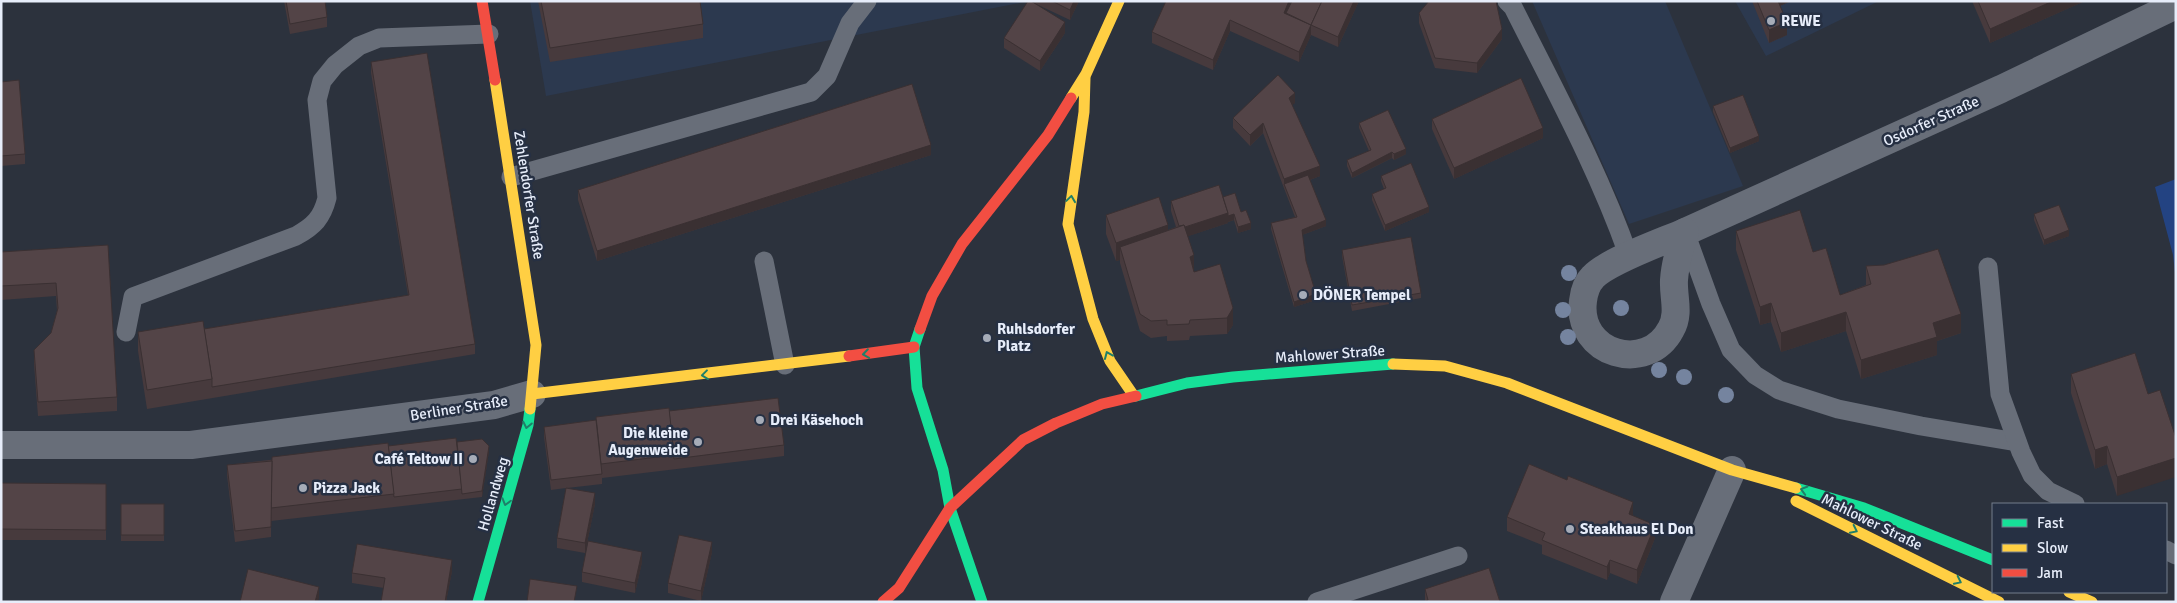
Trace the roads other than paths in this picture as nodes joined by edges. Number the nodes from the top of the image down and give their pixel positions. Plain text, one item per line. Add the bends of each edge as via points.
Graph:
1 (482, 1) edge
2 (868, 1) edge
3 (1119, 1) edge
4 (1507, 1) edge
5 (2176, 5) edge
6 (488, 34) junction
7 (1086, 74) junction
8 (511, 177) junction
9 (1684, 232) junction
10 (1629, 256) junction
11 (764, 261) dead end
12 (1988, 267) dead end
13 (126, 332) dead end
14 (914, 347) junction
15 (786, 365) junction
16 (532, 394) junction
17 (1134, 396) junction
18 (2017, 442) junction
19 (1, 445) edge
20 (1732, 470) junction
21 (2074, 503) edge
22 (950, 508) junction
23 (1458, 556) dead end
24 (1992, 560) edge
25 (2071, 593) edge
26 (478, 602) edge
27 (883, 602) edge
28 (982, 602) edge
29 (1317, 602) edge
30 (1674, 602) edge
31 (1999, 602) edge
32 (2092, 602) edge

1 - 6 street, Zehlendorfer Straße
2 - 8 lane via 850,23 827,76 811,92
3 - 7 street
4 - 10 lane via 1513,7 1557,96 1617,223
5 - 9 street, Osdorfer Straße via 2001,89
6 - 8 street, Zehlendorfer Straße
6 - 13 lane via 379,38 359,46 335,65 322,81 317,100 328,198 323,214 312,227 296,236 133,297
7 - 14 street via 1048,135 962,244 932,296
17 -> 7 street via 1110,361 1094,319 1068,224 1084,112
8 - 16 street, Zehlendorfer Straße via 536,346
9 - 10 street, Osdorfer Straße
9 - 10 street, Osdorfer Straße via 1674,279 1676,304 1672,328 1654,347 1630,355 1618,354 1598,343 1585,324 1582,310 1584,294 1592,277 1605,266
9 - 18 lane via 1731,350 1763,380 1779,390 1838,409
11 - 15 lane
12 - 18 lane via 2000,394
14 -> 15 street, Berliner Straße
14 - 22 street via 917,388
15 -> 16 street, Berliner Straße
16 - 19 street, Berliner Straße via 494,405 191,445
16 -> 26 street, Hollandweg via 528,426
17 - 20 street, Mahlower Straße via 1233,376 1394,364 1445,366 1507,383
17 - 22 street, Mahlower Straße via 1102,404 1024,440
18 - 21 lane via 2032,475 2048,491
24 -> 20 street, Mahlower Straße via 1864,508
20 - 30 street
20 -> 31 street, Mahlower Straße
22 - 27 street, Mahlower Straße via 899,588
22 - 28 street
23 - 29 lane
25 - 32 street

